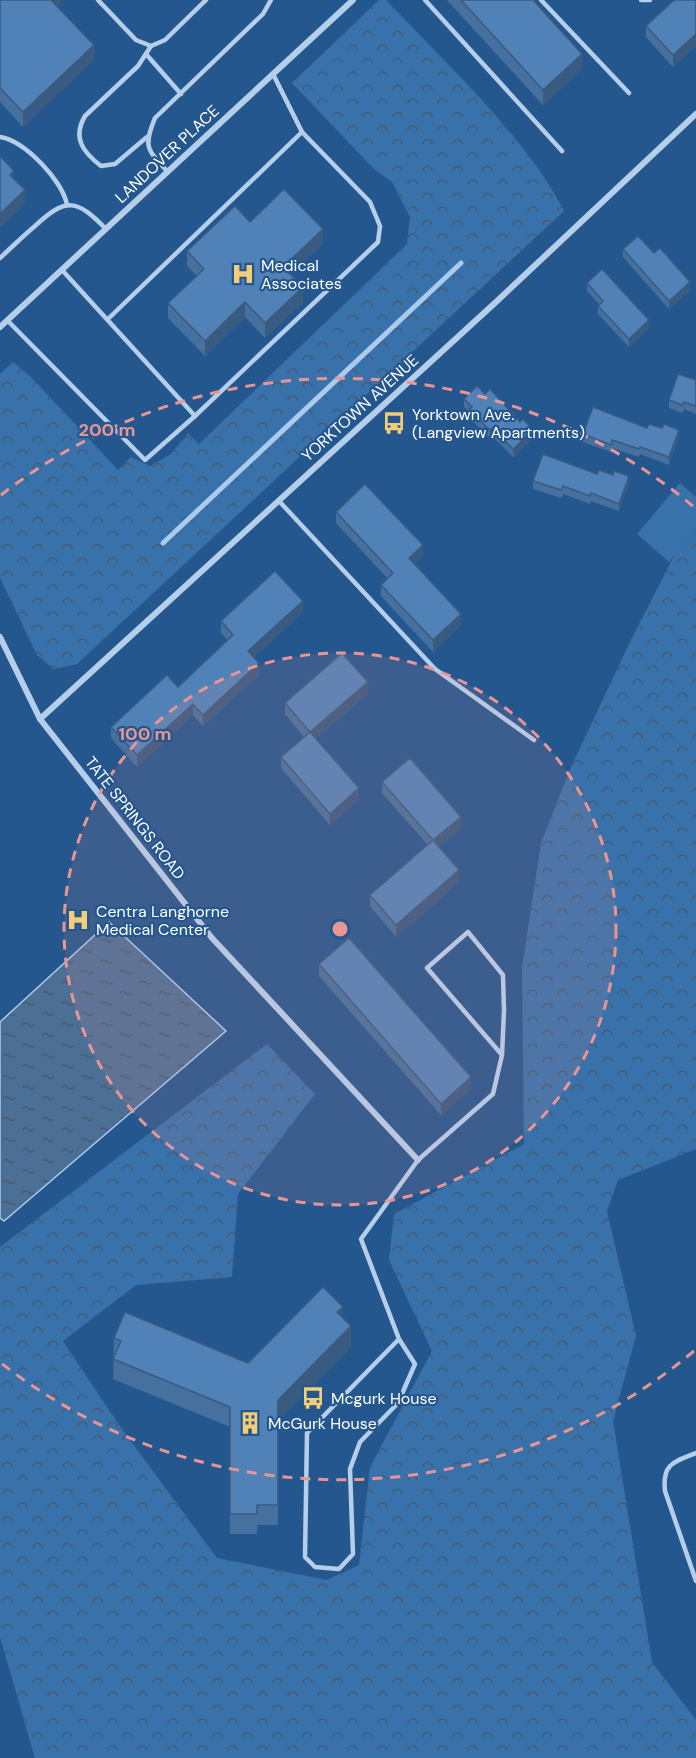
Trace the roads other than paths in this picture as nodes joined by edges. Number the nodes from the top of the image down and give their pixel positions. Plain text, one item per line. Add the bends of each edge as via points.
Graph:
1 (99, 0) edge
2 (206, 0) edge
3 (271, 0) edge
4 (425, 0) edge
5 (542, 0) edge
6 (641, 0) edge
7 (650, 0) edge
8 (347, 2) edge
9 (151, 46) junction
10 (146, 54) junction
11 (273, 74) junction
12 (629, 93) dead end
13 (181, 94) junction
14 (696, 114) edge
15 (302, 132) junction
16 (147, 136) junction
17 (0, 137) edge
18 (561, 151) dead end
19 (168, 172) junction
20 (67, 205) junction
21 (105, 229) junction
22 (0, 258) edge
23 (62, 270) junction
24 (108, 319) junction
25 (7, 320) junction
26 (0, 327) edge
27 (195, 416) junction
28 (279, 501) junction
29 (0, 637) edge
30 (40, 719) junction
31 (534, 740) dead end
32 (502, 1055) junction
33 (418, 1160) junction
34 (399, 1339) junction
35 (696, 1454) edge
36 (696, 1581) edge

1 - 9 lane via 136,40
2 - 9 lane via 165,39
3 - 13 lane via 263,14
4 - 18 lane
5 - 12 lane
6 - 7 lane
8 - 11 street, LANDOVER PLACE
9 - 10 lane
10 - 13 lane
10 - 16 lane via 85,117 80,124 79,140 89,157 101,166 115,164
11 - 15 lane
11 - 19 street, LANDOVER PLACE
13 - 16 lane via 154,118
14 - 28 street, YORKTOWN AVENUE
15 - 24 lane
15 - 27 lane via 370,202 380,226 378,242
16 - 19 lane via 151,154
17 - 20 lane via 39,162 58,183
19 - 21 street, LANDOVER PLACE
20 - 21 lane via 92,215
20 - 22 lane via 57,207
21 - 23 street, LANDOVER PLACE
23 - 24 lane
23 - 25 street, LANDOVER PLACE
24 - 27 lane
25 - 26 street, LANDOVER PLACE
25 - 27 lane via 145,460
28 - 30 street, YORKTOWN AVENUE
28 - 31 lane via 435,669
29 - 30 street, TATE SPRINGS ROAD
30 - 33 street, TATE SPRINGS ROAD via 212,938
32 - 32 lane via 503,975 468,932 427,968
32 - 33 lane via 493,1094
33 - 34 lane via 361,1239
34 - 34 lane via 307,1433 305,1557 315,1567 339,1569 353,1554 350,1469 360,1442 398,1403 415,1364
35 - 36 lane via 668,1466 664,1477 665,1491

